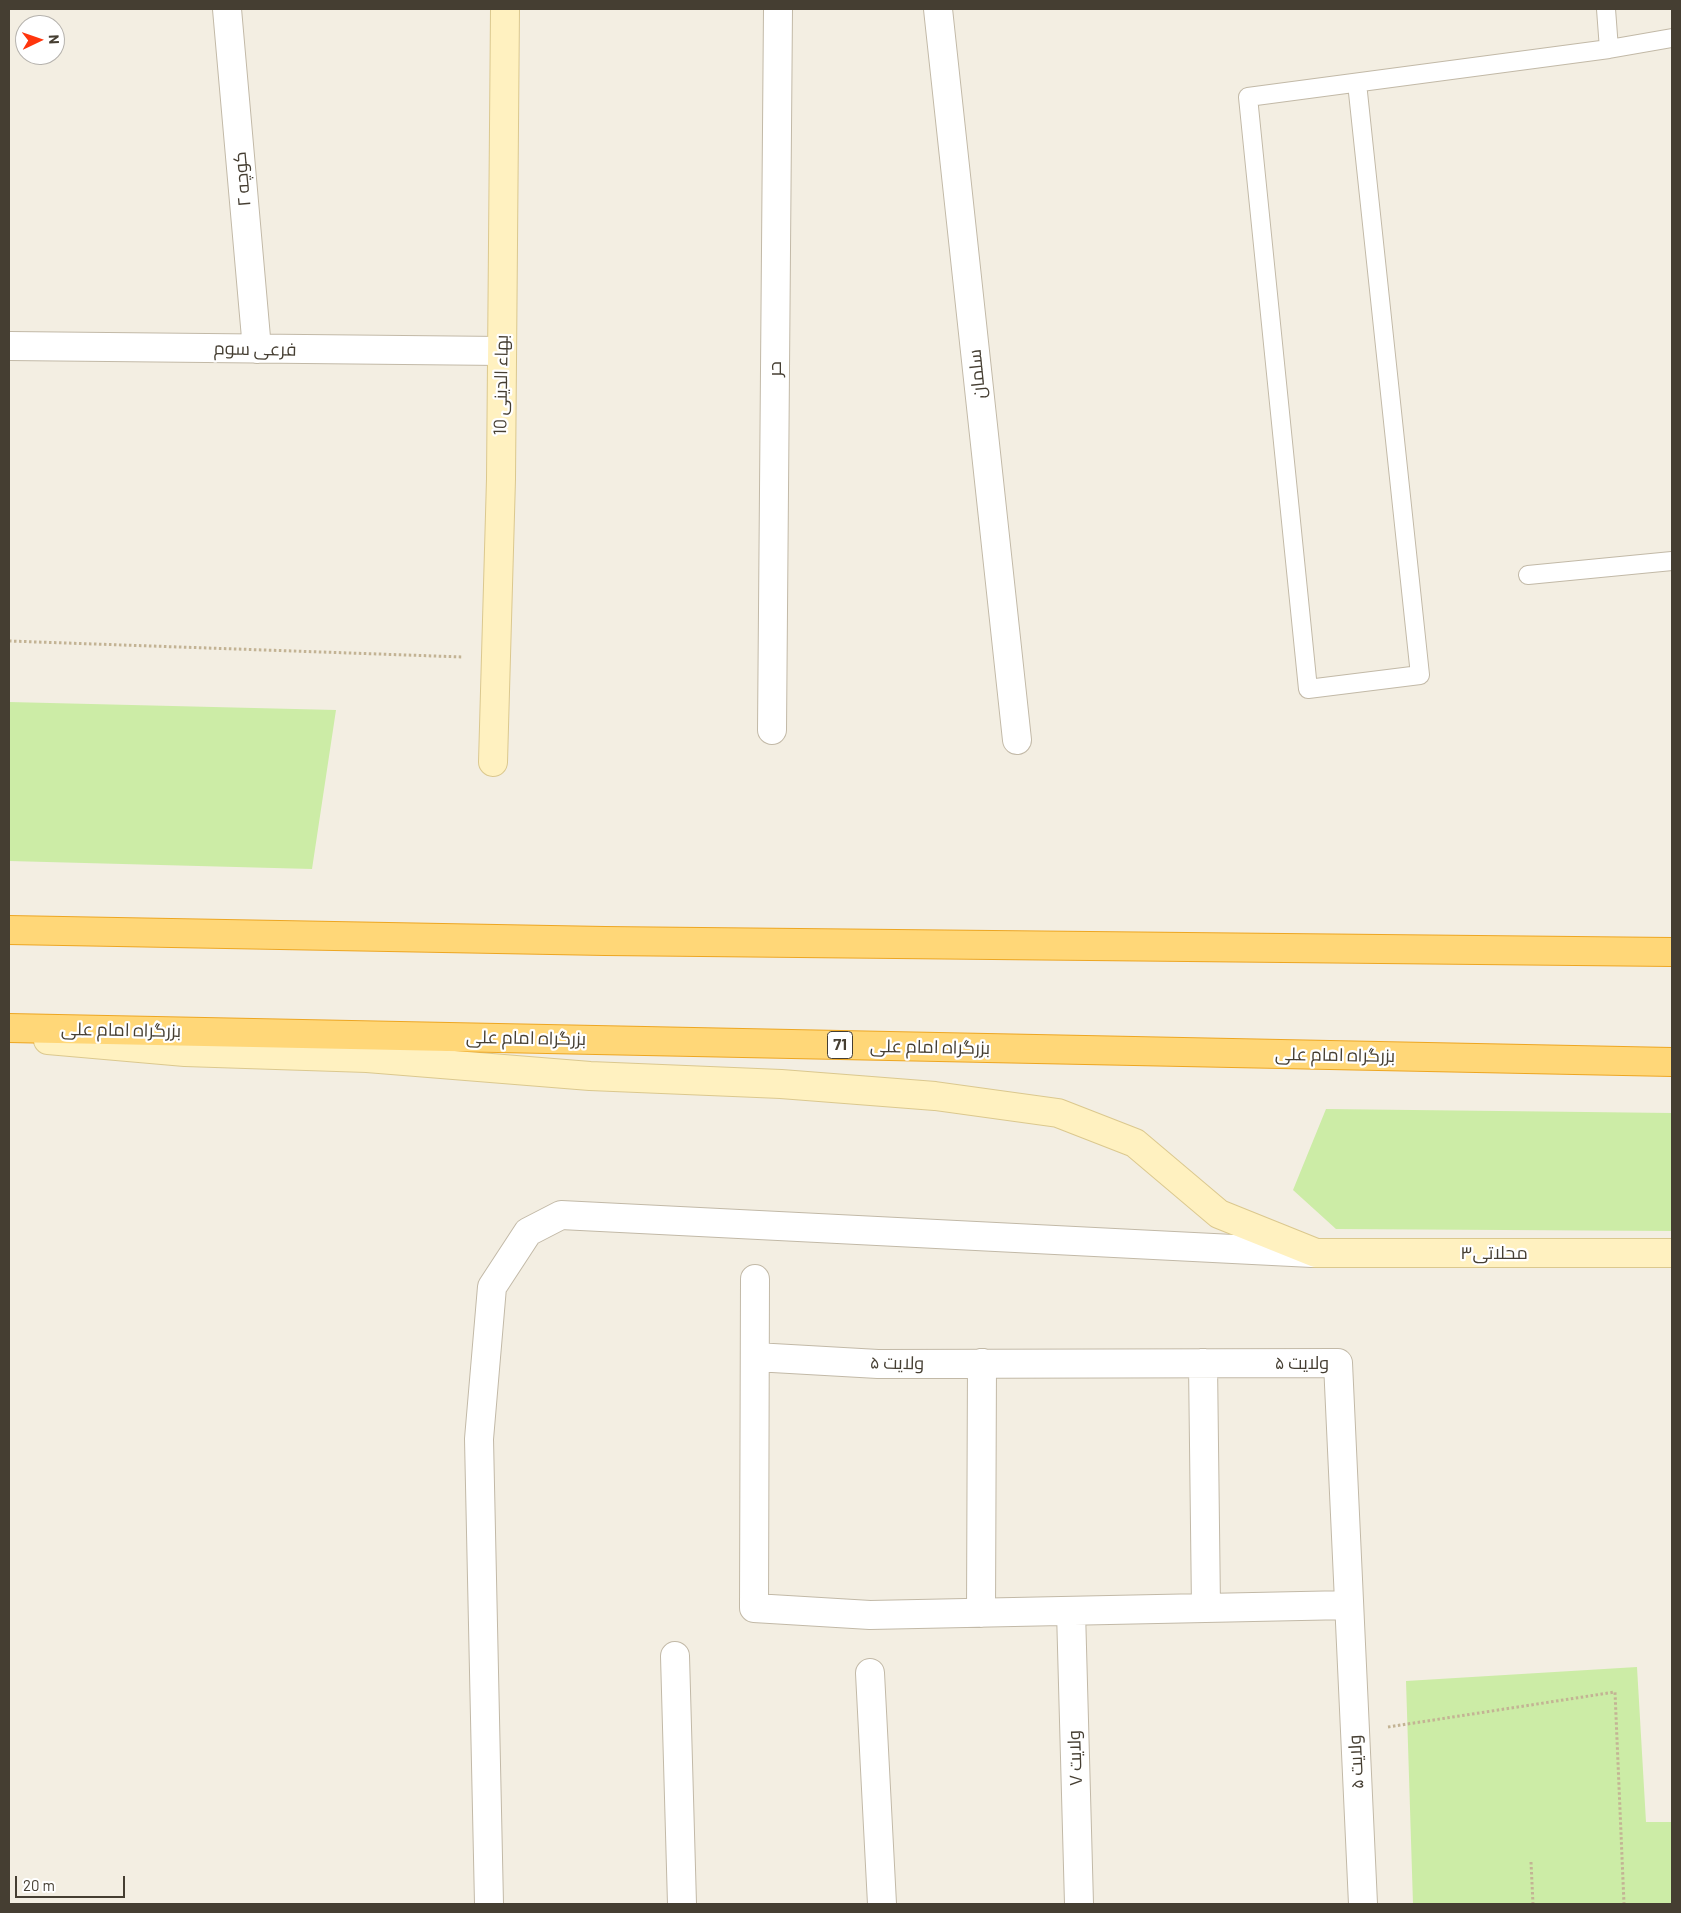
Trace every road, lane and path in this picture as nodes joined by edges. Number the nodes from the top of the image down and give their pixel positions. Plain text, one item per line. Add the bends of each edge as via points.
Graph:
1 (227, 9) edge
2 (505, 9) edge
3 (778, 9) edge
4 (938, 9) edge
5 (1606, 9) edge
6 (1672, 38) edge
7 (1609, 49) junction
8 (1357, 83) junction
9 (9, 346) edge
10 (258, 348) junction
11 (502, 351) junction
12 (1672, 561) edge
13 (1528, 575) dead end
14 (9, 641) edge
15 (496, 658) junction
16 (772, 730) dead end
17 (1017, 740) dead end
18 (493, 762) dead end
19 (9, 930) edge
20 (1672, 952) edge
21 (9, 1028) edge
22 (9, 1036) edge
23 (1672, 1062) edge
24 (1316, 1253) junction
25 (1672, 1253) edge
26 (755, 1279) dead end
27 (755, 1357) junction
28 (982, 1363) junction
29 (1203, 1363) junction
30 (1349, 1605) junction
31 (1206, 1608) junction
32 (1071, 1611) junction
33 (981, 1613) junction
34 (674, 1656) dead end
35 (870, 1673) dead end
36 (1355, 1732) junction
37 (1531, 1862) dead end
38 (488, 1904) edge
39 (682, 1904) edge
40 (882, 1904) edge
41 (1079, 1904) edge
42 (1363, 1904) edge
43 (1533, 1904) edge
44 (1624, 1904) edge

1 - 10 street, کوچه ۲
2 - 11 main road, بهاء الدینی 10
3 - 16 street, حر
4 - 17 street, سلمان
5 - 7 lane
6 - 7 lane
7 - 8 lane
8 - 8 lane via 1420,675 1308,689 1248,97
9 - 10 street, فرعی سوم
10 - 11 street, فرعی سوم
11 - 15 main road, بهاء الدینی 10
12 - 13 lane
14 - 15 path
15 - 18 main road, بهاء الدینی 10
19 - 20 highway via 586,941
21 - 23 highway, بزرگراه امام علی / 71
22 - 24 main road via 185,1052 367,1058 600,1076 790,1085 935,1096 1058,1113 1135,1143 1219,1214
24 - 25 main road, محلاتی۳
24 - 38 street via 561,1215 528,1232 492,1288 479,1439
26 - 27 street
27 - 28 street, ولایت ۵ via 878,1364
27 - 33 street via 754,1608 870,1615
28 - 29 street, ولایت ۵
28 - 33 street
29 - 30 street, ولایت ۵ via 1338,1363
29 - 31 street
30 - 31 street
30 - 36 street, ولایت ۵
31 - 32 street
32 - 33 street
32 - 41 street, ولایت ۷
34 - 39 street
35 - 40 street
36 - 42 street, ولایت ۵
36 - 44 path via 1615,1692
37 - 43 path

